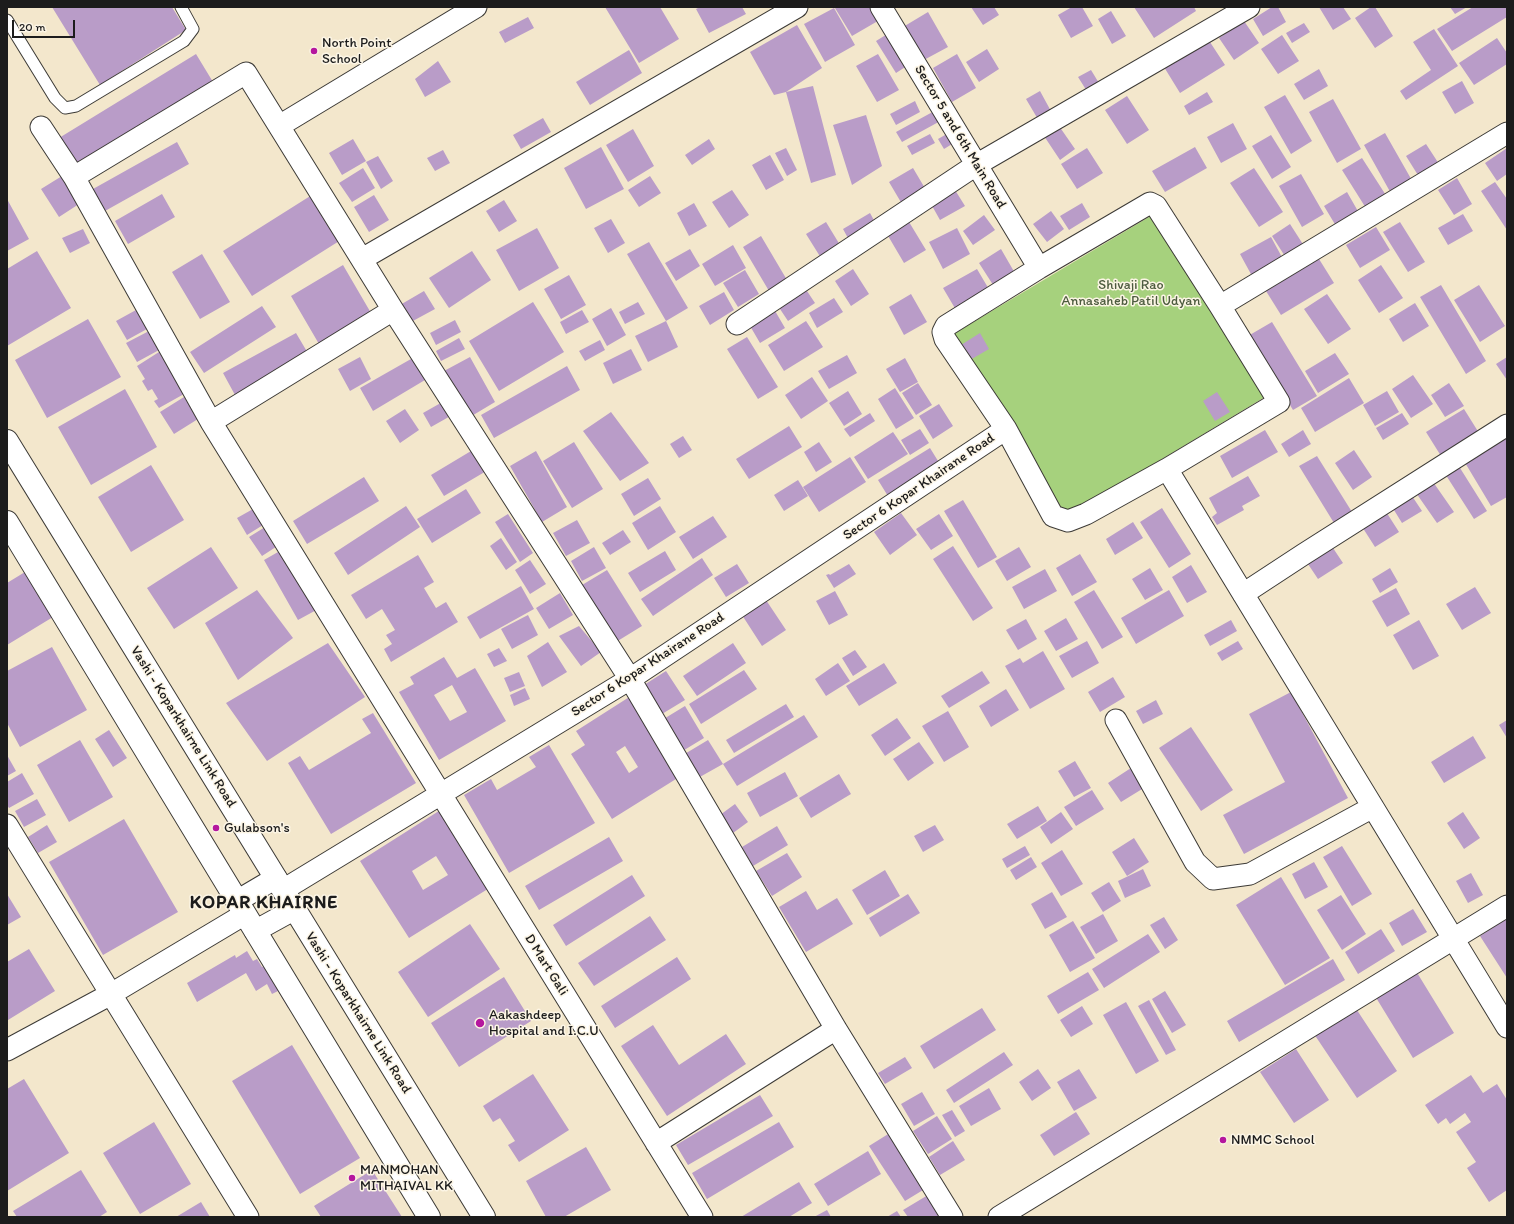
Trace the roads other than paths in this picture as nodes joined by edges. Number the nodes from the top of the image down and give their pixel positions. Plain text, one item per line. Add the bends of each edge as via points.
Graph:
1 (181, 7) edge
2 (476, 7) edge
3 (797, 7) edge
4 (881, 7) edge
5 (1249, 7) edge
6 (7, 20) edge
7 (279, 126) junction
8 (41, 127) dead end
9 (1507, 133) edge
10 (976, 165) junction
11 (74, 177) junction
12 (362, 259) junction
13 (1039, 268) junction
14 (1220, 306) junction
15 (393, 310) junction
16 (737, 324) dead end
17 (211, 422) junction
18 (1507, 425) edge
19 (1006, 429) junction
20 (7, 441) edge
21 (1167, 469) junction
22 (7, 522) edge
23 (1243, 594) junction
24 (630, 679) junction
25 (1116, 720) dead end
26 (441, 795) junction
27 (1373, 808) junction
28 (7, 824) edge
29 (280, 884) junction
30 (1507, 906) edge
31 (295, 910) junction
32 (246, 915) junction
33 (1453, 939) junction
34 (111, 994) junction
35 (1507, 1027) edge
36 (836, 1029) junction
37 (7, 1050) edge
38 (656, 1143) junction
39 (248, 1217) edge
40 (429, 1217) edge
41 (484, 1217) edge
42 (702, 1217) edge
43 (952, 1217) edge
44 (999, 1217) edge

1 - 6 lane via 193,29 184,41 76,106 65,108 55,98
2 - 7 street
3 - 12 street
4 - 10 street, Sector 5 and 6th Main Road
5 - 10 street
7 - 11 street via 246,73
7 - 12 street
8 - 11 street, D Mart Gali
9 - 14 street
10 - 13 street, Sector 5 and 6th Main Road
10 - 16 street
11 - 17 street, D Mart Gali
12 - 15 street
13 - 14 street via 1150,203 1156,206
13 - 19 street via 946,326 943,332 945,339
14 - 21 street via 1279,402
15 - 17 street
15 - 24 street
17 - 26 street, D Mart Gali
18 - 23 street
19 - 21 street via 1053,516 1068,521 1086,514
19 - 24 street, Sector 6 Kopar Khairane Road
20 - 29 main road, Vashi - Koparkhairne Link Road
21 - 23 street
22 - 32 main road
23 - 27 street
24 - 26 street, Sector 6 Kopar Khairane Road
24 - 36 street
25 - 27 street via 1195,862 1213,879 1250,874
26 - 29 street, Sector 6 Kopar Khairane Road
26 - 38 street, D Mart Gali
27 - 33 street
28 - 34 street
29 - 31 main road, Vashi - Koparkhairne Link Road
29 - 32 street, Sector 6 Kopar Khairane Road
30 - 33 street
31 - 32 street
31 - 41 main road, Vashi - Koparkhairne Link Road
32 - 34 street
32 - 40 main road
33 - 35 street
33 - 44 street
34 - 37 street
34 - 39 street
36 - 38 street
36 - 43 street
38 - 42 street, D Mart Gali

